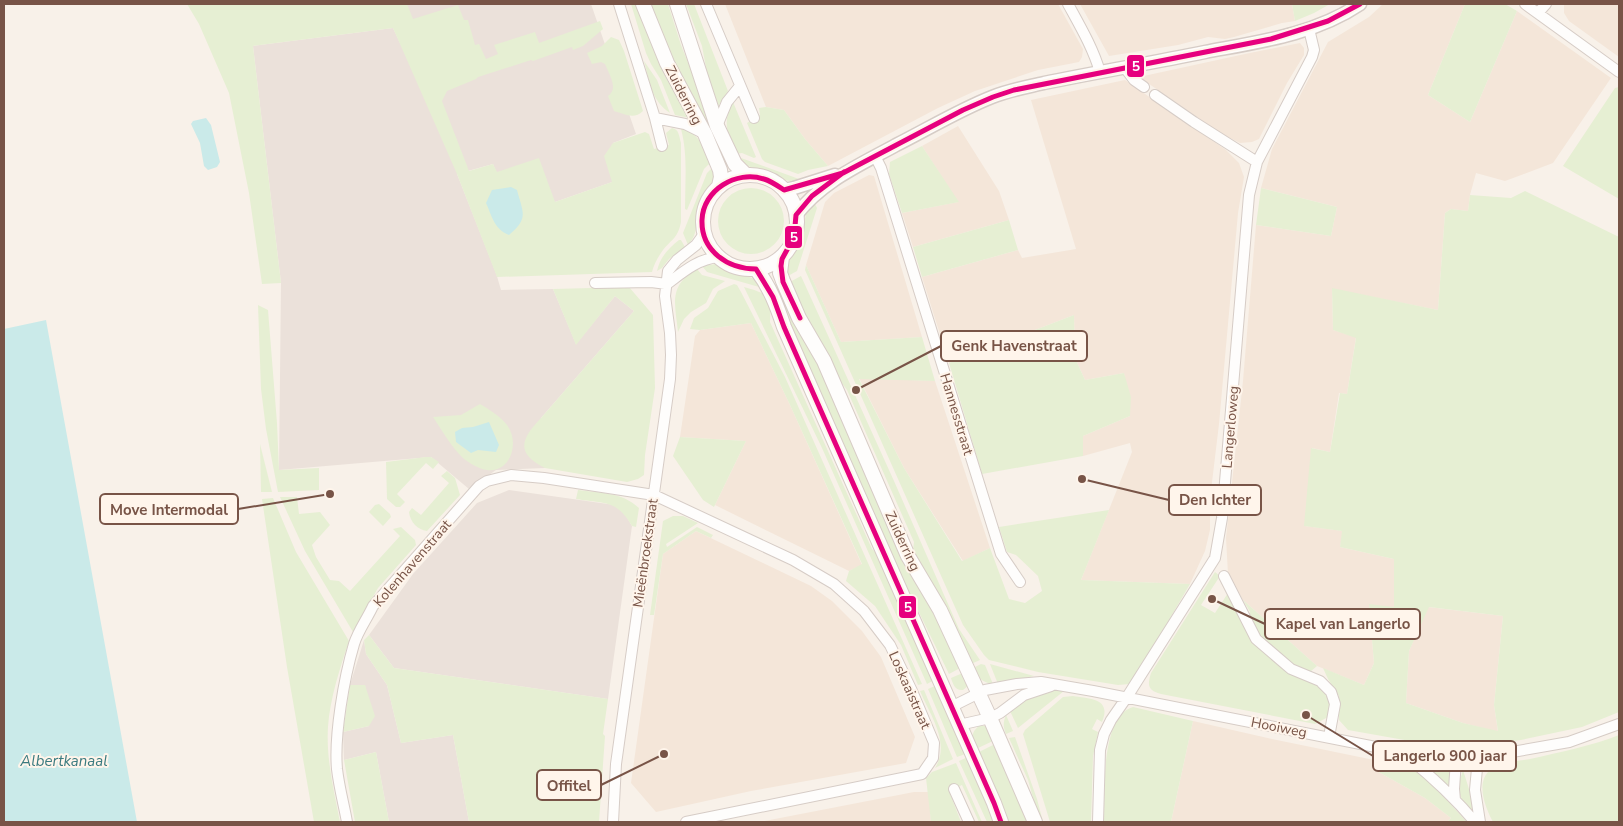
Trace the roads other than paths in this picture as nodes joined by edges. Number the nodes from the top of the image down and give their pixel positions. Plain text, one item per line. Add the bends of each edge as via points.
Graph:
1 (618, 4) edge
2 (643, 4) edge
3 (677, 4) edge
4 (706, 4) edge
5 (1068, 4) edge
6 (1360, 4) edge
7 (1525, 4) edge
8 (1546, 4) edge
9 (1538, 13) junction
10 (1309, 29) junction
11 (1125, 68) junction
12 (1100, 72) junction
13 (1619, 72) edge
14 (740, 86) junction
15 (1144, 87) dead end
16 (1156, 95) dead end
17 (655, 118) junction
18 (754, 118) dead end
19 (717, 126) junction
20 (705, 134) junction
21 (662, 146) dead end
22 (876, 156) junction
23 (1257, 162) junction
24 (843, 173) junction
25 (746, 175) junction
26 (719, 186) junction
27 (784, 190) junction
28 (796, 215) junction
29 (704, 234) junction
30 (718, 257) junction
31 (782, 257) junction
32 (756, 269) junction
33 (595, 283) dead end
34 (667, 284) junction
35 (654, 494) junction
36 (1224, 576) dead end
37 (1020, 582) dead end
38 (1055, 684) junction
39 (978, 693) junction
40 (1127, 697) junction
41 (951, 707) junction
42 (990, 718) junction
43 (1619, 724) edge
44 (960, 725) junction
45 (1329, 737) junction
46 (1401, 752) junction
47 (1478, 758) junction
48 (1456, 760) junction
49 (954, 789) dead end
50 (1455, 800) junction
51 (347, 822) edge
52 (613, 822) edge
53 (686, 822) edge
54 (969, 822) edge
55 (1001, 822) edge
56 (1035, 822) edge
57 (1098, 822) edge
58 (1475, 822) edge
59 (1480, 822) edge

1 - 17 street
2 - 20 main road, Zuiderring via 668,63
3 - 19 main road, Zuiderring
4 - 14 street
5 - 12 street
6 - 10 street
7 - 9 street
8 - 9 street
9 - 13 street
10 - 11 street via 1271,40
10 - 23 street, Langerloweg via 1314,50 1312,58
11 - 12 street
11 - 15 street
12 - 22 street via 993,96
14 - 18 street
14 - 19 street via 727,102
16 - 23 street
17 - 20 street via 685,124
17 - 21 street
19 - 25 main road, Zuiderring via 736,164
20 - 26 main road, Zuiderring via 720,170
22 - 24 street
22 - 37 street, Hannesstraat via 1002,554
23 - 40 street, Langerloweg via 1249,195 1217,552
24 - 27 street
24 - 28 street via 812,196
25 - 26 main road
25 - 27 main road via 765,178
26 - 29 main road via 705,207
27 - 28 main road
28 - 31 main road via 794,237
29 - 30 main road via 707,244
29 - 34 street via 668,271
30 - 32 main road via 730,265
30 - 34 street via 707,258
31 - 32 main road
31 - 39 main road, Zuiderring via 780,273 783,281 824,362 908,556 940,610
32 - 41 main road, Zuiderring via 777,304 784,327
33 - 34 street
34 - 35 street, Mieënbroekstraat via 665,296 672,355
35 - 51 street, Kolenhavenstraat via 511,475 479,486 373,606 355,643 337,737 337,769
35 - 52 street, Mieënbroekstraat via 616,764
35 - 53 street, Loskaaistraat via 793,560 834,584 864,611 890,645 934,743 933,758 922,774
36 - 45 street via 1256,639 1292,668 1320,680 1331,692 1335,704
38 - 39 street, Hooiweg via 1017,684
38 - 40 street, Hooiweg
38 - 42 street, Hooiweg via 1024,695
39 - 41 street, Hooiweg
39 - 42 main road, Zuiderring
40 - 45 street, Hooiweg
40 - 57 street, Langerloweg via 1111,720 1100,750
41 - 44 main road, Zuiderring
42 - 44 street, Hooiweg
42 - 56 main road, Zuiderring
43 - 47 street, Hooiweg via 1569,742
44 - 55 main road, Zuiderring
45 - 46 street, Hooiweg
46 - 48 street, Hooiweg
46 - 50 street
47 - 48 street, Hooiweg
47 - 59 street via 1475,790
48 - 50 street
49 - 54 street
50 - 58 street

